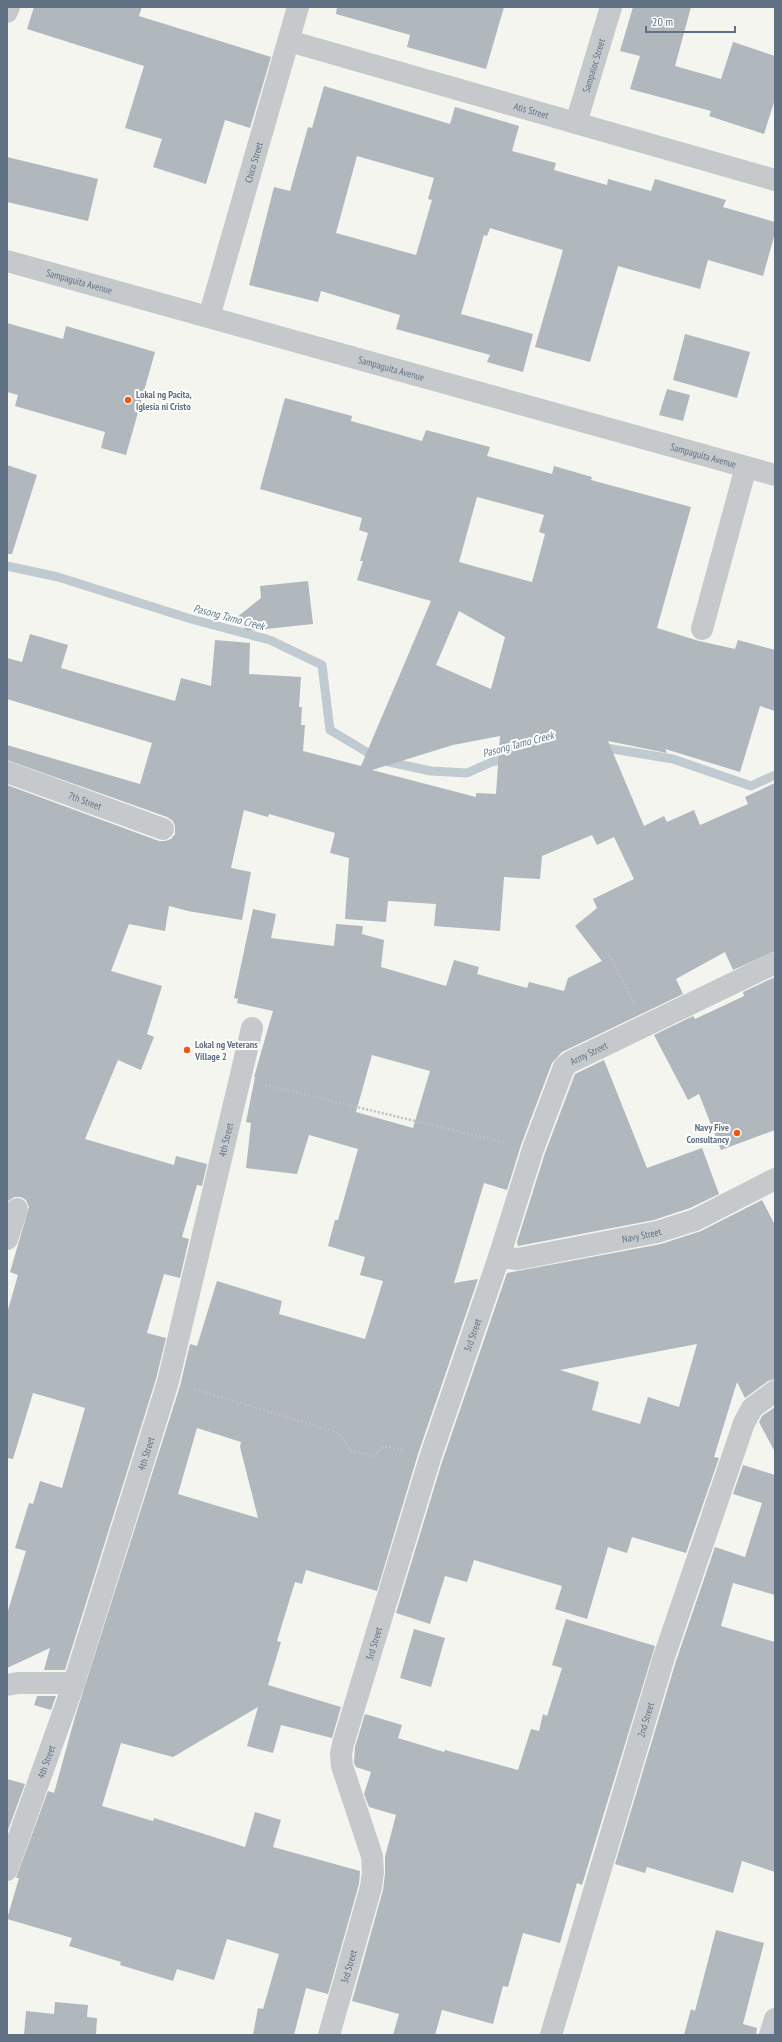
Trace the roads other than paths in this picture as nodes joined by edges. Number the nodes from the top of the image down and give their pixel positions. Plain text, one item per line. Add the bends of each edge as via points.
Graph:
1 (8, 7) edge
2 (298, 7) edge
3 (610, 7) edge
4 (7, 12) edge
5 (288, 41) junction
6 (576, 123) junction
7 (775, 180) edge
8 (7, 261) edge
9 (210, 317) junction
10 (746, 467) junction
11 (775, 475) edge
12 (702, 629) dead end
13 (7, 772) edge
14 (163, 829) dead end
15 (775, 963) edge
16 (252, 1028) dead end
17 (775, 1179) edge
18 (17, 1209) dead end
19 (7, 1239) edge
20 (499, 1258) junction
21 (775, 1391) edge
22 (74, 1683) junction
23 (7, 1685) edge
24 (7, 1870) edge
25 (775, 2019) edge
26 (329, 2035) edge
27 (551, 2035) edge
28 (770, 2035) edge

1 - 4 street
2 - 5 street, Chico Street
3 - 6 street, Sampaloc Street
5 - 6 street, Atis Street
5 - 9 street, Chico Street
6 - 7 street, Atis Street
8 - 9 street, Sampaguita Avenue
9 - 10 street, Sampaguita Avenue
10 - 11 street, Sampaguita Avenue
10 - 12 street
13 - 14 street, 7th Street
15 - 20 street, Army Street via 566,1064 533,1149
16 - 22 street, 4th Street via 168,1382
17 - 20 street, Navy Street via 695,1220 657,1232 518,1259
18 - 19 street
20 - 26 street, 3rd Street via 430,1458 341,1754 342,1766 372,1856 373,1872
21 - 27 street, 2nd Street via 752,1408 744,1423 664,1658
22 - 23 street
22 - 24 street, 4th Street
25 - 28 street

